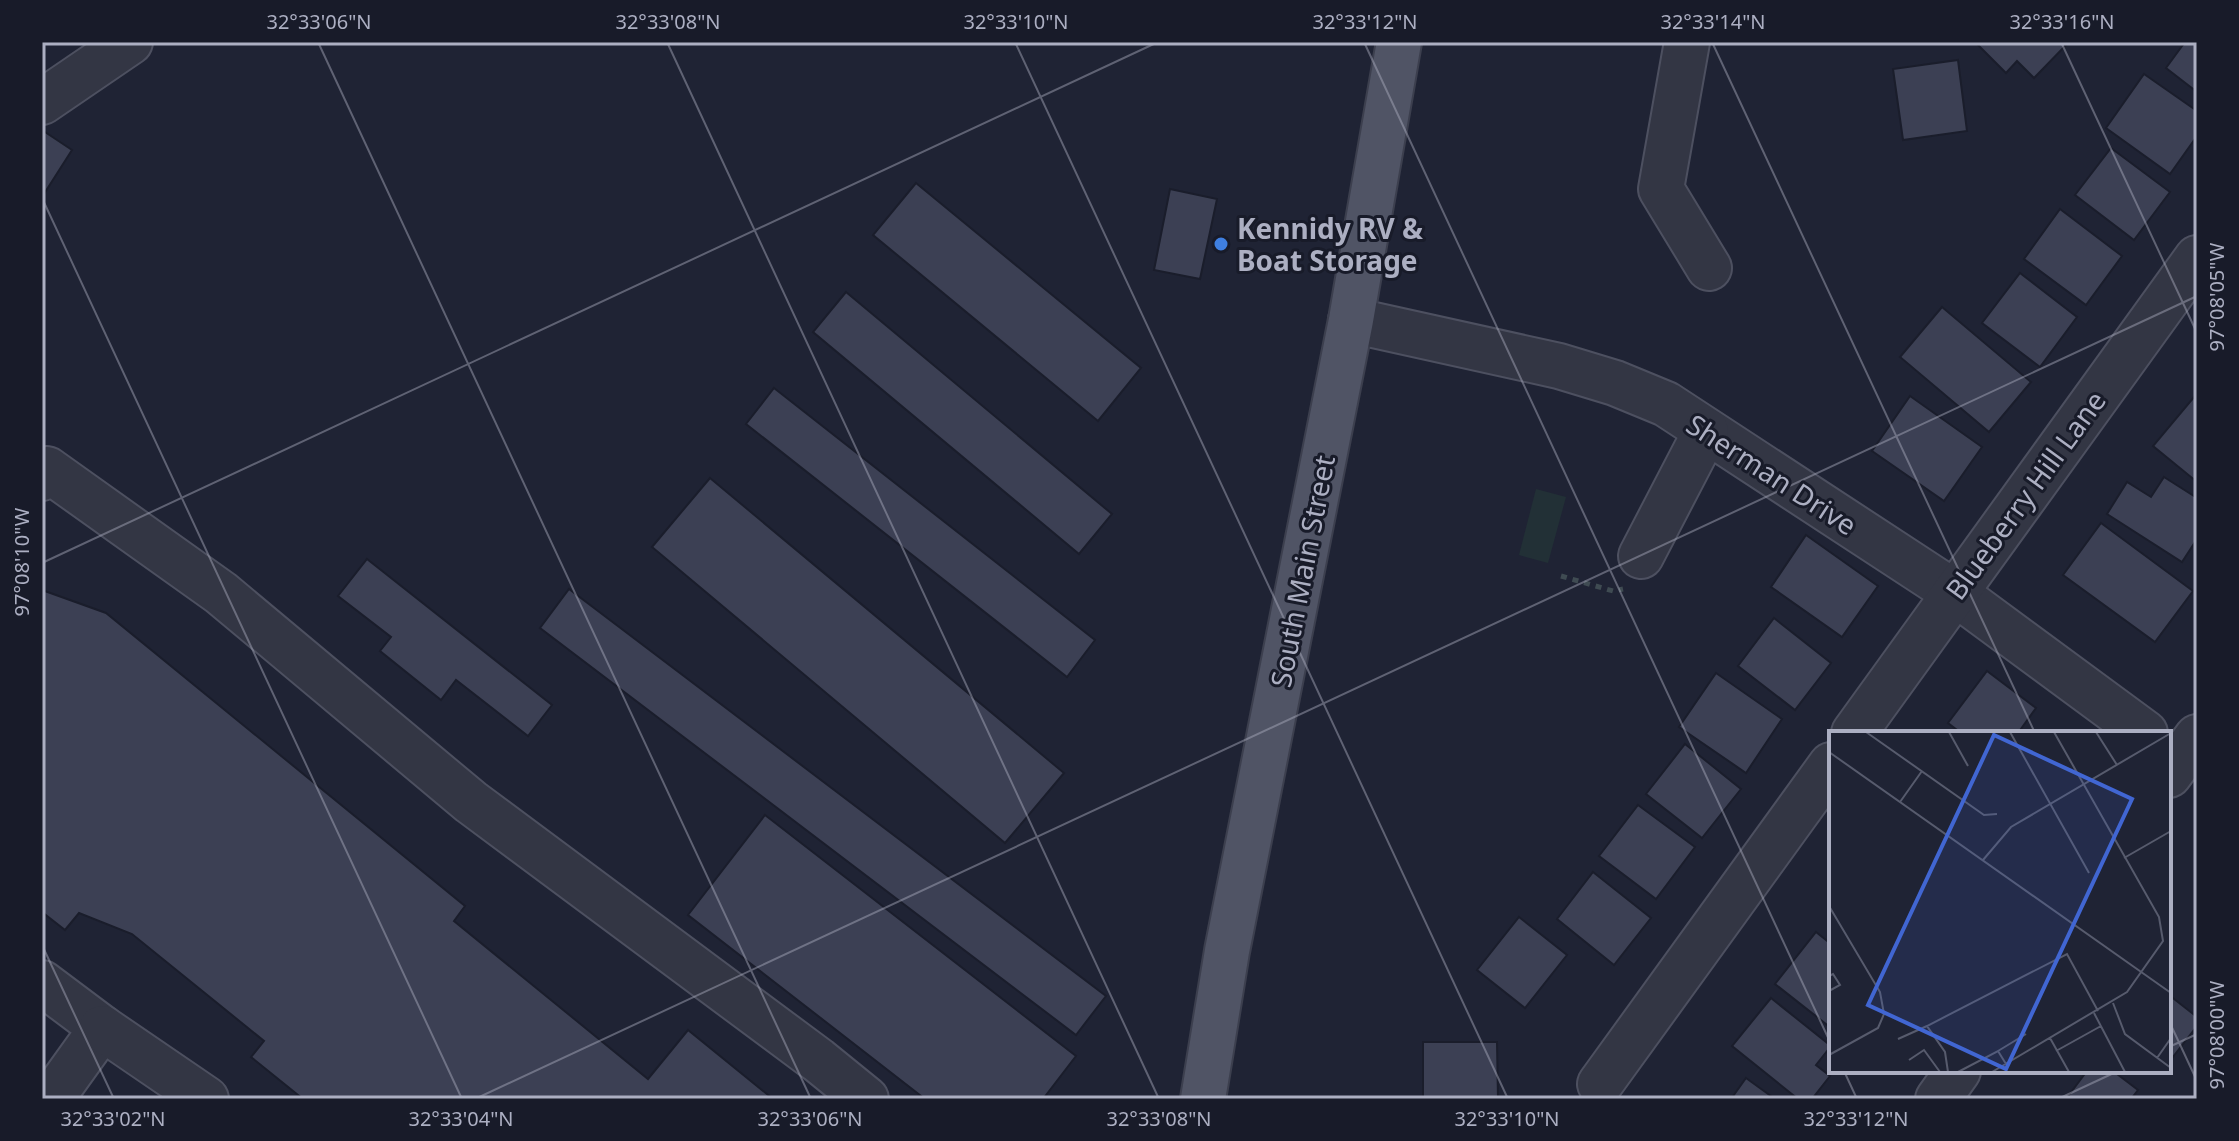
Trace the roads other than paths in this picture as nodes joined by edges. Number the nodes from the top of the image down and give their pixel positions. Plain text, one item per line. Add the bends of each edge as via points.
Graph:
1 (130, 42) edge
2 (1399, 42) edge
3 (1687, 42) edge
4 (42, 102) edge
5 (2197, 258) edge
6 (1709, 268) dead end
7 (1351, 320) junction
8 (1706, 431) junction
9 (44, 468) edge
10 (1641, 556) road end
11 (1955, 593) junction
12 (1855, 731) edge
13 (2142, 731) edge
14 (1829, 768) edge
15 (42, 983) edge
16 (102, 1028) junction
17 (1957, 1073) edge
18 (1600, 1084) dead end
19 (51, 1099) edge
20 (206, 1099) edge
21 (866, 1099) edge
22 (1203, 1099) edge
23 (1938, 1099) edge

1 - 4 street
2 - 7 main road, South Main Street
3 - 6 street via 1661,189
5 - 11 street, Blueberry Hill Lane
7 - 8 street, Sherman Drive via 1615,383 1666,404
7 - 22 main road, South Main Street via 1227,951
8 - 10 street
8 - 11 street, Sherman Drive
9 - 21 street via 221,593 471,802
11 - 12 street, Blueberry Hill Lane
11 - 13 street, Sherman Drive
14 - 18 street
15 - 16 street
16 - 19 street
16 - 20 street
17 - 23 street

